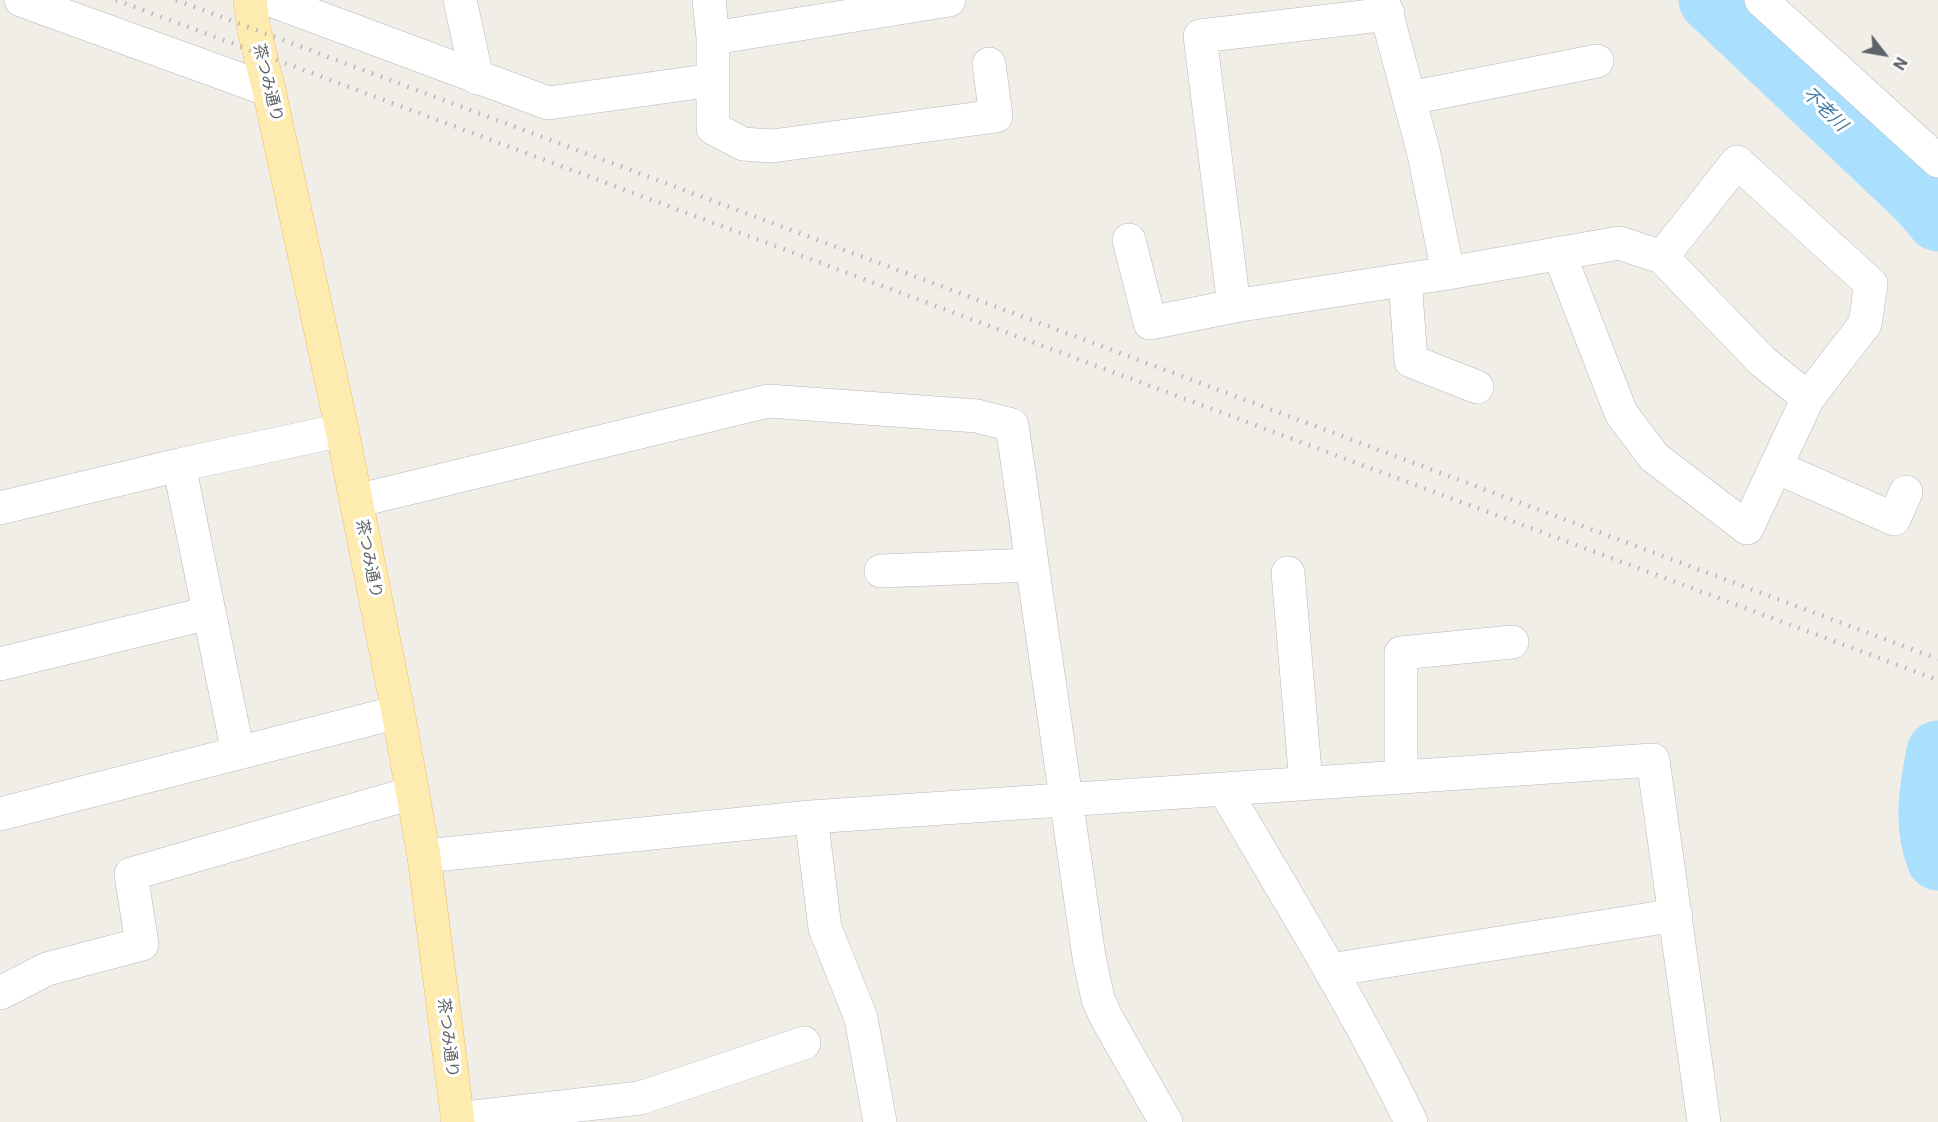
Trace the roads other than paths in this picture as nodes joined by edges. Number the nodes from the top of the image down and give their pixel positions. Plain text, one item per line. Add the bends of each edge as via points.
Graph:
1 (21, 0) edge
2 (250, 0) edge
3 (271, 0) edge
4 (460, 0) edge
5 (709, 0) edge
6 (949, 0) edge
7 (1761, 0) edge
8 (1386, 7) edge
9 (713, 38) junction
10 (1597, 62) dead end
11 (989, 64) dead end
12 (477, 78) junction
13 (713, 80) junction
14 (270, 90) junction
15 (1410, 98) junction
16 (1938, 161) edge
17 (1130, 240) dead end
18 (1559, 253) junction
19 (1662, 257) junction
20 (1448, 273) junction
21 (1405, 280) junction
22 (1234, 306) junction
23 (1477, 387) dead end
24 (1808, 398) junction
25 (342, 430) junction
26 (179, 465) junction
27 (1776, 466) junction
28 (1906, 492) dead end
29 (356, 501) junction
30 (0, 508) edge
31 (1032, 565) junction
32 (881, 571) dead end
33 (1288, 573) dead end
34 (209, 612) junction
35 (1512, 642) dead end
36 (0, 664) edge
37 (398, 712) junction
38 (238, 753) junction
39 (1401, 777) junction
40 (1306, 783) junction
41 (1224, 789) junction
42 (412, 793) junction
43 (1065, 799) junction
44 (0, 814) edge
45 (811, 817) junction
46 (424, 856) junction
47 (1676, 915) junction
48 (1330, 970) junction
49 (0, 993) edge
50 (804, 1043) dead end
51 (458, 1121) edge
52 (880, 1122) edge
53 (1166, 1122) edge
54 (1411, 1122) edge
55 (1704, 1122) edge

1 - 14 street
2 - 14 main road, 茶つみ通り
3 - 12 street
4 - 12 street
5 - 9 street
6 - 9 street
7 - 16 street
8 - 15 street
8 - 22 street via 1200,36
9 - 13 street
10 - 15 street
11 - 13 street via 996,116 772,146 742,144 713,128
12 - 13 street via 548,103
14 - 25 main road, 茶つみ通り
15 - 20 street
17 - 22 street via 1150,323
18 - 19 street via 1619,243
18 - 20 street
18 - 27 street via 1621,413 1654,457 1747,528
19 - 24 street via 1762,361
19 - 24 street via 1737,162 1871,284 1865,324
20 - 21 street
21 - 22 street
21 - 23 street via 1412,361
24 - 27 street
25 - 26 street
25 - 29 main road, 茶つみ通り
26 - 30 street
26 - 34 street
27 - 28 street via 1894,519
29 - 31 street via 768,401 977,416 1012,425
29 - 37 main road, 茶つみ通り
31 - 32 street
31 - 43 street
33 - 40 street
34 - 36 street
34 - 38 street
35 - 39 street via 1401,653
37 - 38 street
37 - 42 main road, 茶つみ通り
38 - 44 street
39 - 40 street
39 - 47 street via 1653,760
40 - 41 street
41 - 43 street
41 - 48 street
42 - 46 main road, 茶つみ通り
42 - 49 street via 130,874 142,944 47,969
43 - 45 street
43 - 53 street via 1098,999
45 - 46 street
45 - 52 street via 825,928 861,1018
46 - 51 main road, 茶つみ通り
47 - 48 street
47 - 55 street
48 - 54 street
50 - 51 street via 640,1098

